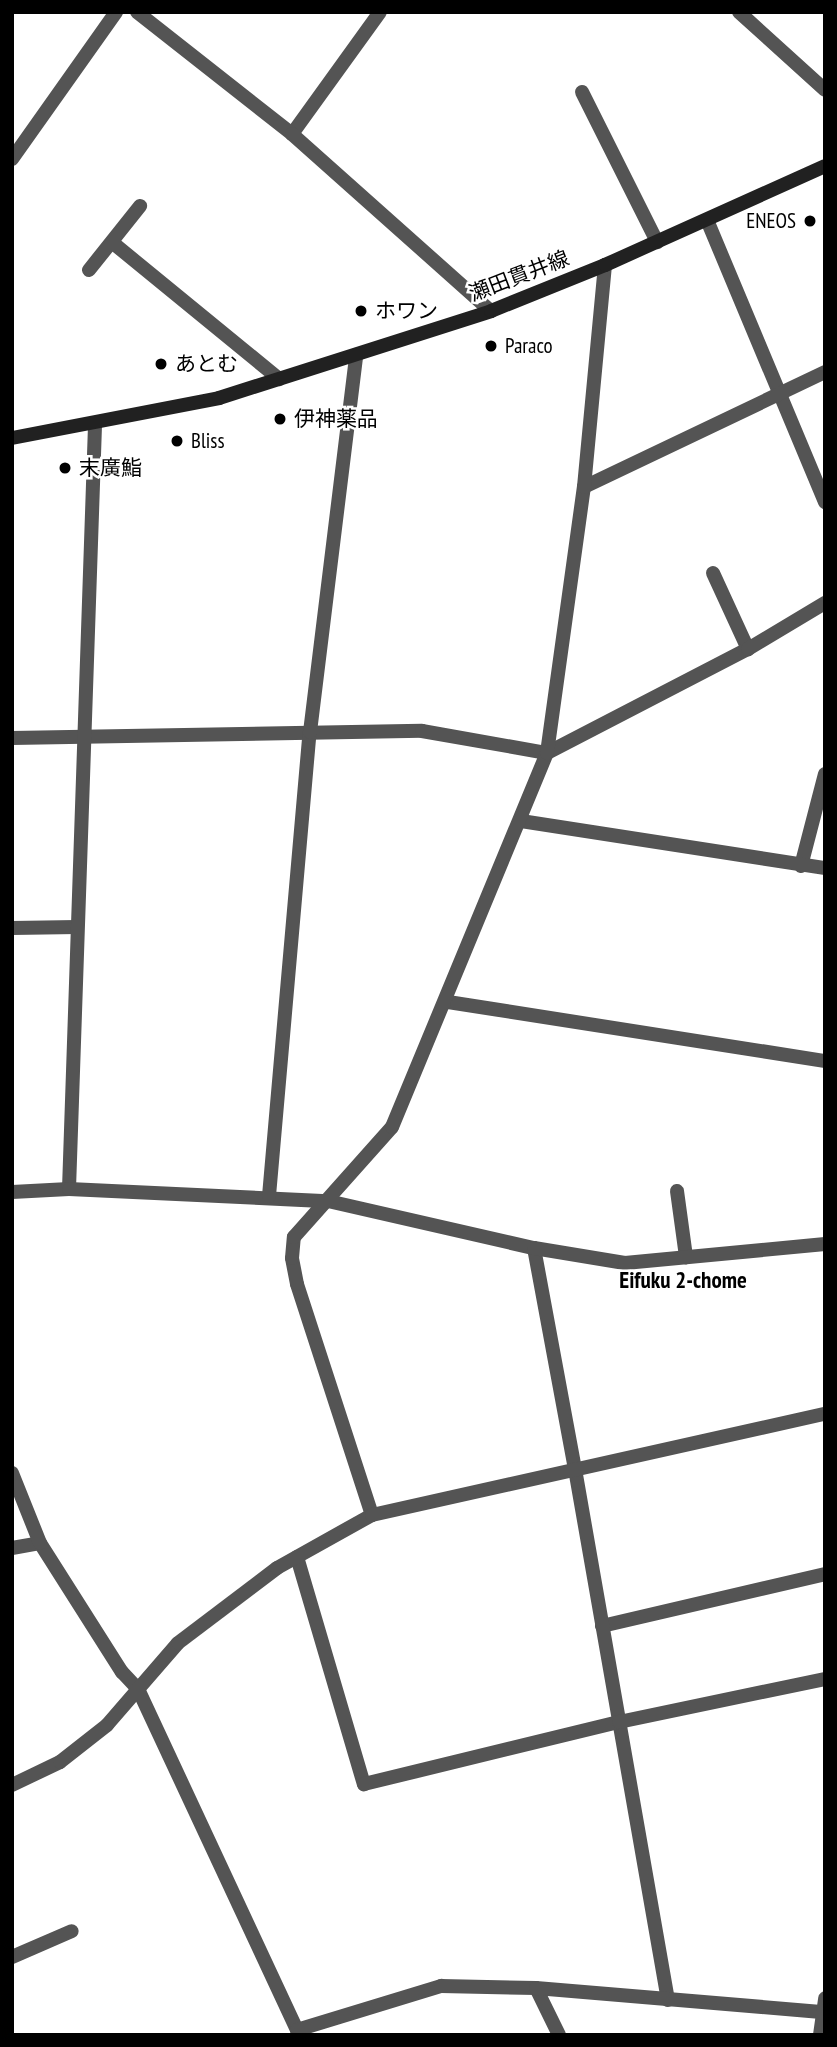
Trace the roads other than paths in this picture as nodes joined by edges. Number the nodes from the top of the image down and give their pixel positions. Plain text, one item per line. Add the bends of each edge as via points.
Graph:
1 (116, 12) edge
2 (137, 12) edge
3 (380, 12) edge
4 (739, 12) edge
5 (825, 90) edge
6 (582, 92) dead end
7 (292, 134) junction
8 (12, 159) edge
9 (825, 166) edge
10 (140, 206) dead end
11 (707, 220) junction
12 (657, 242) junction
13 (113, 243) junction
14 (605, 265) junction
15 (89, 270) dead end
16 (491, 310) junction
17 (356, 355) junction
18 (825, 372) edge
19 (279, 379) junction
20 (778, 394) junction
21 (94, 425) junction
22 (12, 438) edge
23 (584, 487) junction
24 (825, 502) edge
25 (713, 573) dead end
26 (825, 603) edge
27 (748, 649) junction
28 (310, 732) junction
29 (86, 736) junction
30 (12, 738) edge
31 (547, 754) junction
32 (825, 774) edge
33 (521, 821) junction
34 (801, 866) junction
35 (825, 868) edge
36 (77, 927) junction
37 (12, 928) edge
38 (448, 1002) junction
39 (825, 1061) edge
40 (69, 1189) junction
41 (677, 1191) dead end
42 (12, 1192) edge
43 (269, 1196) junction
44 (328, 1201) junction
45 (825, 1244) edge
46 (534, 1248) junction
47 (686, 1257) junction
48 (825, 1414) edge
49 (575, 1469) junction
50 (12, 1473) edge
51 (372, 1515) junction
52 (40, 1543) junction
53 (12, 1548) edge
54 (297, 1557) junction
55 (825, 1574) edge
56 (603, 1626) junction
57 (825, 1679) edge
58 (138, 1689) junction
59 (619, 1722) junction
60 (12, 1786) edge
61 (72, 1931) dead end
62 (12, 1957) edge
63 (536, 1989) junction
64 (668, 2000) junction
65 (823, 2005) edge
66 (293, 2033) edge
67 (559, 2035) edge
68 (820, 2035) edge

1 - 8 street
2 - 7 street
3 - 7 street
4 - 5 street
6 - 12 street
7 - 16 street
9 - 11 main road, 瀬田貫井線
10 - 13 street
11 - 12 main road, 瀬田貫井線
11 - 20 street
12 - 14 main road, 瀬田貫井線
13 - 15 street
13 - 19 street
14 - 16 main road, 瀬田貫井線
14 - 23 street
16 - 17 main road, 瀬田貫井線
17 - 19 main road, 瀬田貫井線
17 - 28 street
18 - 20 street
19 - 21 main road, 瀬田貫井線 via 219,398
20 - 23 street
20 - 24 street
21 - 22 main road, 瀬田貫井線
21 - 29 street
23 - 31 street
25 - 27 street
26 - 27 street
27 - 31 street
28 - 29 street
28 - 31 street via 422,731
28 - 43 street
29 - 30 street
29 - 36 street
31 - 33 street
32 - 34 street
33 - 34 street
33 - 38 street
34 - 35 street
36 - 37 street
36 - 40 street
38 - 39 street
38 - 44 street via 392,1127
40 - 42 street
40 - 43 street
41 - 47 street
43 - 44 street
44 - 46 street
44 - 51 street via 294,1237 292,1258 317,1353
45 - 47 street
46 - 47 street via 625,1263
46 - 49 street
48 - 49 street
49 - 51 street
49 - 56 street
50 - 52 street
51 - 54 street
52 - 53 street
52 - 58 street via 122,1672
54 - 58 street via 178,1643
54 - 59 street via 364,1784
55 - 56 street
56 - 59 street
57 - 59 street
58 - 60 street via 107,1725 60,1762
58 - 66 street
59 - 64 street
61 - 62 street
63 - 64 street
63 - 66 street via 441,1986
63 - 67 street
64 - 65 street
65 - 68 street

